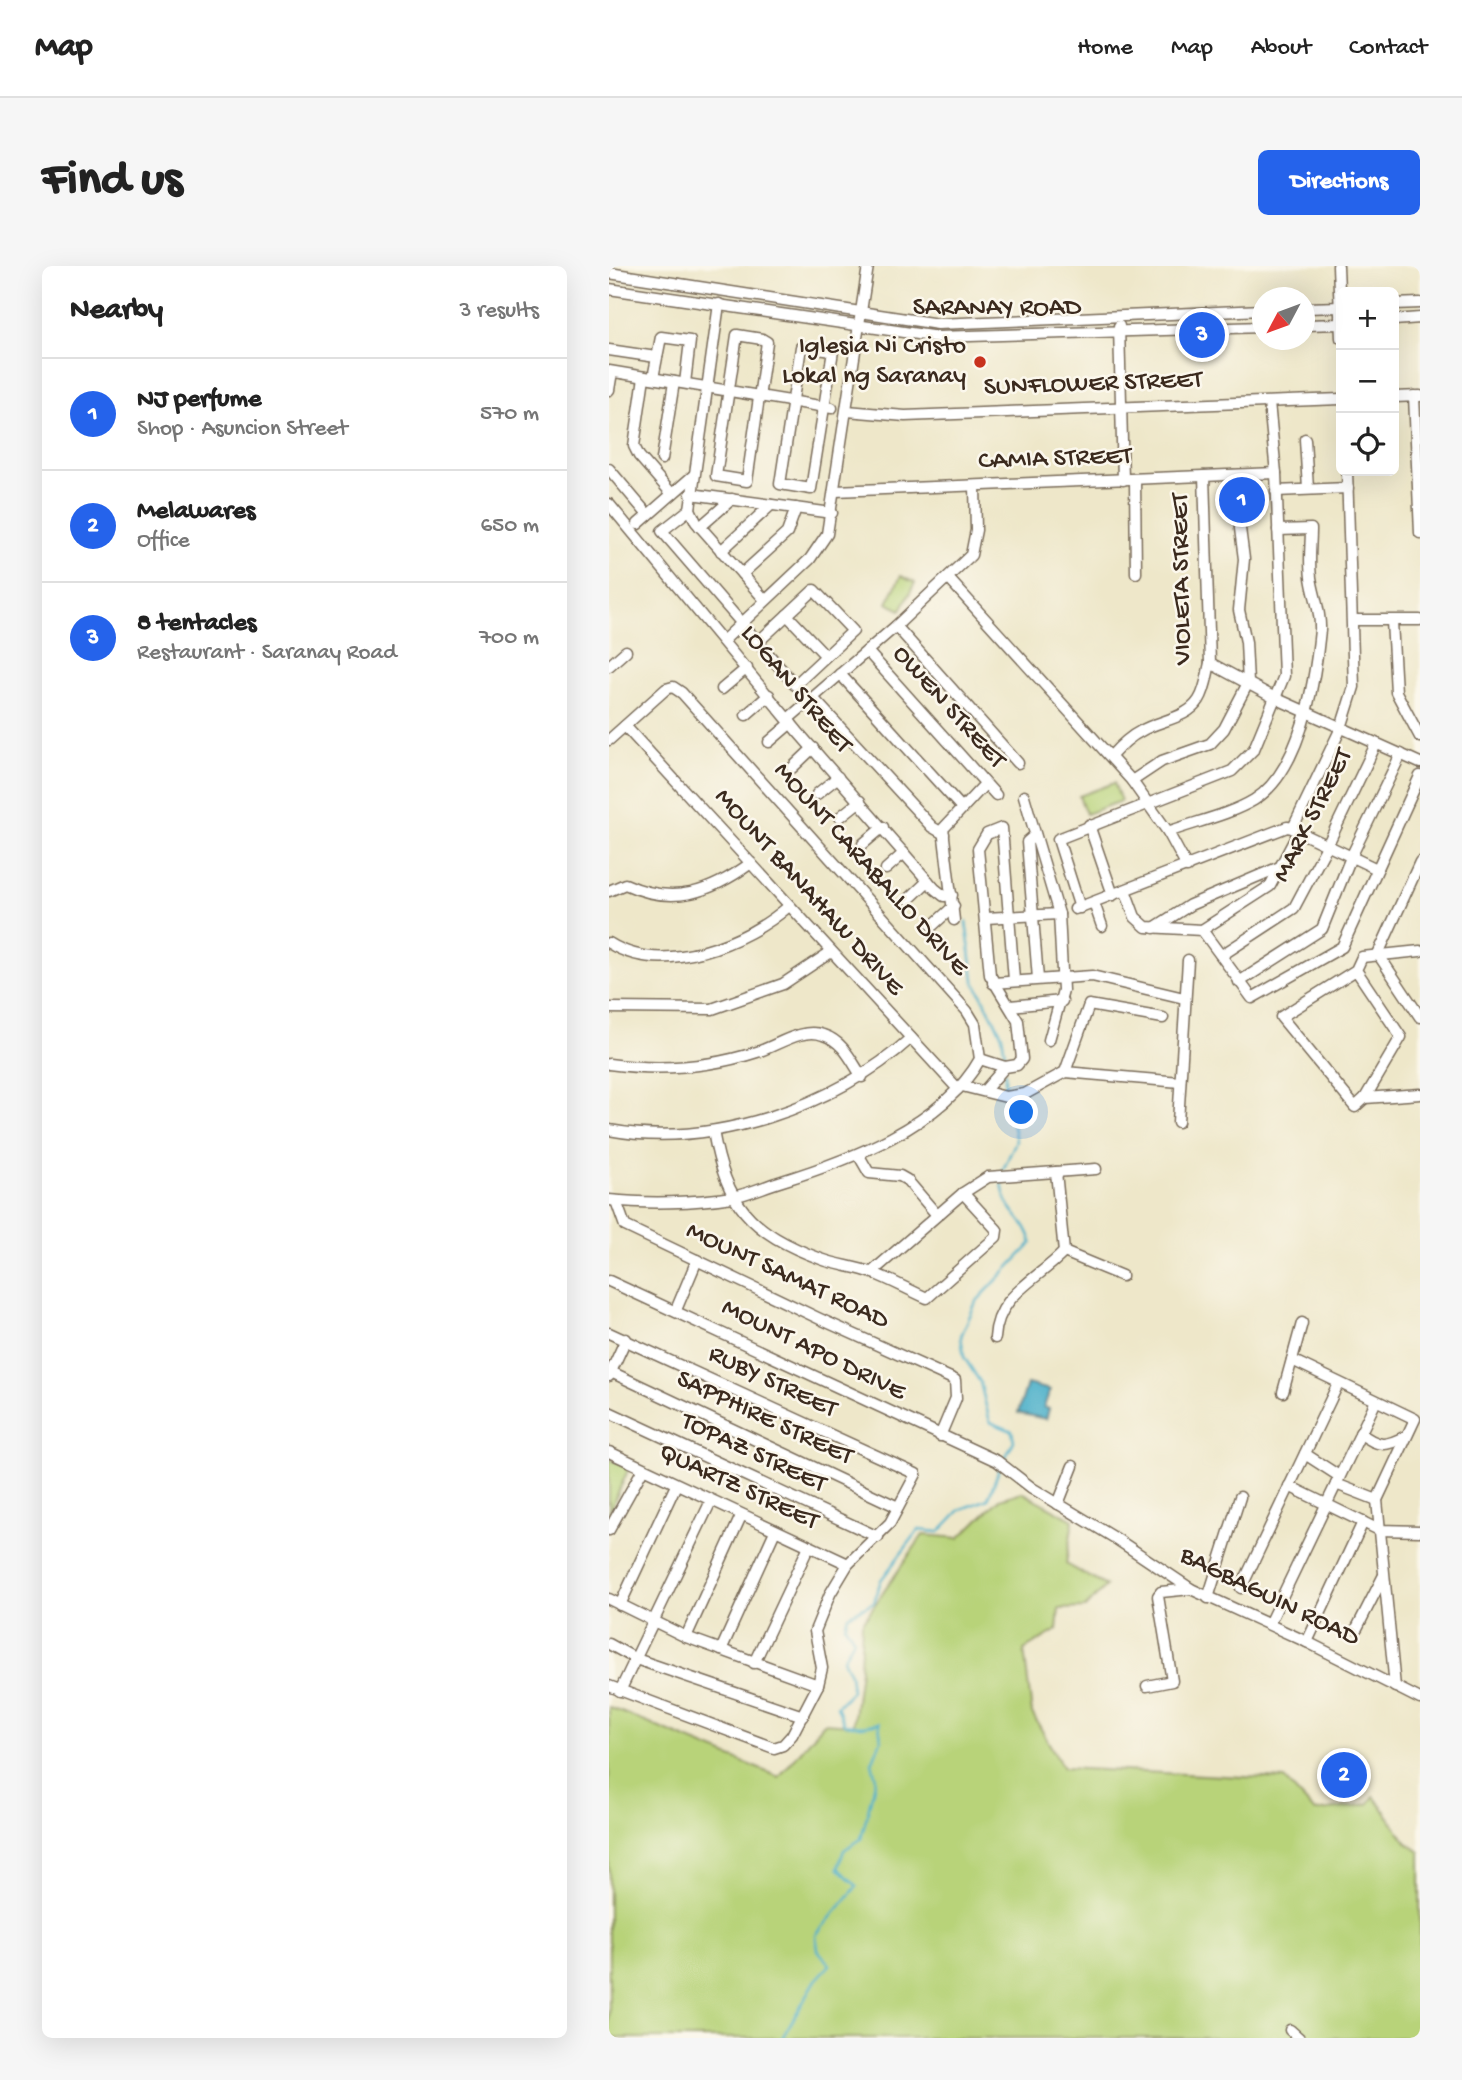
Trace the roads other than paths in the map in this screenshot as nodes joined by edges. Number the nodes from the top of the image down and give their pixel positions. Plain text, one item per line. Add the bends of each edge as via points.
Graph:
1 (868, 266) edge
2 (1338, 266) edge
3 (609, 273) edge
4 (1339, 287) edge
5 (609, 289) edge
6 (1420, 303) edge
7 (719, 304) junction
8 (1399, 304) edge
9 (1336, 307) edge
10 (1315, 308) edge
11 (860, 310) junction
12 (1252, 310) edge
13 (1119, 317) junction
14 (1420, 318) edge
15 (1399, 320) edge
16 (1336, 324) edge
17 (858, 325) junction
18 (1315, 325) edge
19 (1252, 327) edge
20 (1119, 330) junction
21 (609, 350) edge
22 (656, 357) junction
23 (610, 371) edge
24 (648, 377) junction
25 (679, 382) junction
26 (706, 387) junction
27 (609, 390) edge
28 (730, 390) junction
29 (761, 396) junction
30 (1417, 396) edge
31 (1399, 397) edge
32 (1336, 399) edge
33 (793, 401) junction
34 (1269, 403) junction
35 (1121, 407) junction
36 (828, 408) junction
37 (847, 411) junction
38 (1305, 439) dead end
39 (662, 459) dead end
40 (609, 469) edge
41 (1276, 473) junction
42 (694, 475) junction
43 (1233, 475) junction
44 (1204, 476) junction
45 (1347, 476) edge
46 (1129, 480) junction
47 (975, 485) junction
48 (1348, 488) junction
49 (1308, 489) junction
50 (835, 491) junction
51 (1276, 491) junction
52 (672, 494) junction
53 (691, 494) junction
54 (732, 499) junction
55 (609, 504) edge
56 (771, 505) junction
57 (796, 508) junction
58 (690, 509) junction
59 (832, 513) junction
60 (648, 515) junction
61 (638, 524) dead end
62 (700, 527) junction
63 (1277, 530) junction
64 (1420, 533) edge
65 (721, 551) junction
66 (1136, 573) dead end
67 (742, 574) junction
68 (948, 578) junction
69 (765, 600) junction
70 (786, 615) junction
71 (1354, 620) junction
72 (1420, 620) edge
73 (1392, 621) junction
74 (742, 623) junction
75 (896, 626) junction
76 (727, 637) junction
77 (758, 642) junction
78 (626, 651) dead end
79 (867, 651) junction
80 (826, 656) junction
81 (1210, 663) junction
82 (609, 666) edge
83 (747, 668) junction
84 (840, 674) junction
85 (1248, 683) junction
86 (722, 690) dead end
87 (769, 695) junction
88 (813, 698) junction
89 (1275, 698) junction
90 (1307, 712) junction
91 (746, 715) dead end
92 (789, 721) junction
93 (625, 726) junction
94 (1341, 728) junction
95 (1420, 737) edge
96 (609, 740) edge
97 (769, 742) dead end
98 (1376, 744) junction
99 (813, 748) junction
100 (1401, 754) junction
101 (1111, 756) junction
102 (1018, 763) dead end
103 (1420, 763) edge
104 (792, 768) dead end
105 (1420, 776) edge
106 (838, 777) junction
107 (1132, 781) junction
108 (985, 784) junction
109 (817, 794) dead end
110 (996, 795) dead end
111 (1024, 796) dead end
112 (860, 801) junction
113 (1149, 803) junction
114 (961, 808) junction
115 (840, 817) dead end
116 (1089, 825) junction
117 (883, 827) junction
118 (1296, 830) junction
119 (1168, 832) junction
120 (944, 834) junction
121 (1035, 835) junction
122 (863, 844) dead end
123 (1327, 846) junction
124 (904, 853) junction
125 (1351, 857) junction
126 (1420, 862) edge
127 (751, 863) junction
128 (1282, 866) junction
129 (1187, 867) junction
130 (886, 869) dead end
131 (1377, 869) junction
132 (928, 881) junction
133 (1125, 890) junction
134 (609, 891) edge
135 (1113, 895) junction
136 (909, 899) dead end
137 (953, 900) junction
138 (1094, 903) junction
139 (789, 906) junction
140 (1032, 914) junction
141 (1059, 914) junction
142 (1009, 916) junction
143 (986, 918) junction
144 (954, 920) dead end
145 (932, 926) dead end
146 (1102, 926) dead end
147 (1154, 928) junction
148 (1202, 930) junction
149 (609, 943) edge
150 (1420, 951) edge
151 (831, 952) junction
152 (1378, 954) junction
153 (1222, 955) junction
154 (1188, 960) dead end
155 (1356, 970) junction
156 (1063, 978) junction
157 (1038, 979) junction
158 (1014, 980) junction
159 (1239, 982) junction
160 (993, 983) junction
161 (1184, 998) junction
162 (1062, 1000) junction
163 (1010, 1006) junction
164 (609, 1008) edge
165 (1420, 1017) edge
166 (1163, 1018) dead end
167 (911, 1038) junction
168 (1049, 1040) dead end
169 (980, 1059) junction
170 (609, 1064) edge
171 (1005, 1067) junction
172 (1065, 1072) junction
173 (862, 1077) junction
174 (1180, 1082) junction
175 (960, 1088) junction
176 (985, 1090) junction
177 (1420, 1094) edge
178 (1365, 1098) junction
179 (1178, 1122) dead end
180 (609, 1130) edge
181 (713, 1131) junction
182 (858, 1154) junction
183 (1096, 1169) dead end
184 (1056, 1172) junction
185 (963, 1193) junction
186 (732, 1197) junction
187 (613, 1200) edge
188 (937, 1215) junction
189 (1064, 1252) junction
190 (697, 1260) junction
191 (872, 1272) junction
192 (1122, 1276) dead end
193 (609, 1281) edge
194 (676, 1310) junction
195 (1302, 1324) dead end
196 (609, 1333) edge
197 (995, 1338) dead end
198 (626, 1339) junction
199 (1292, 1360) junction
200 (610, 1374) edge
201 (1338, 1384) junction
202 (1283, 1392) dead end
203 (1376, 1401) junction
204 (609, 1412) edge
205 (1360, 1433) junction
206 (940, 1436) junction
207 (1406, 1436) junction
208 (609, 1452) edge
209 (1305, 1454) junction
210 (997, 1461) joint
211 (1073, 1466) dead end
212 (643, 1469) junction
213 (1338, 1480) junction
214 (676, 1485) junction
215 (1289, 1486) junction
216 (1240, 1497) dead end
217 (1377, 1500) junction
218 (711, 1501) junction
219 (1058, 1504) junction
220 (1326, 1504) junction
221 (898, 1507) junction
222 (741, 1516) junction
223 (1363, 1522) junction
224 (609, 1530) edge
225 (1379, 1530) junction
226 (775, 1531) junction
227 (1420, 1531) edge
228 (878, 1537) junction
229 (809, 1546) junction
230 (848, 1564) junction
231 (1383, 1577) junction
232 (1241, 1588) dead end
233 (1191, 1589) junction
234 (1207, 1598) junction
235 (609, 1599) edge
236 (620, 1605) junction
237 (653, 1622) junction
238 (1269, 1624) junction
239 (1357, 1628) dead end
240 (686, 1637) junction
241 (1307, 1642) junction
242 (609, 1644) edge
243 (722, 1650) junction
244 (636, 1658) junction
245 (754, 1663) junction
246 (818, 1685) junction
247 (609, 1686) edge
248 (1147, 1686) dead end
249 (1395, 1686) junction
250 (620, 1691) junction
251 (1420, 1699) edge
252 (803, 1716) junction

1 - 11 street
2 - 4 street
3 - 11 street, SARANAY ROAD
5 - 7 street, SARANAY ROAD
6 - 8 street
7 - 17 street, SARANAY ROAD
7 - 26 street
9 - 10 street
11 - 13 street, SARANAY ROAD via 938,324
11 - 17 street
12 - 13 street, SARANAY ROAD
13 - 20 street
14 - 15 street
16 - 18 street
17 - 20 street, SARANAY ROAD via 938,337
17 - 37 street
19 - 20 street, SARANAY ROAD
20 - 35 street
21 - 22 street
22 - 24 street
22 - 25 street via 661,337 690,341
23 - 24 street
23 - 27 street
24 - 25 street
24 - 52 street via 635,446
25 - 26 street
25 - 39 street
26 - 28 street
26 - 42 street
28 - 29 street
28 - 29 street via 737,335 762,339 767,342
28 - 29 street via 716,476 747,481
29 - 33 street
30 - 31 street
30 - 64 street
32 - 34 street, SUNFLOWER STREET
33 - 36 street
33 - 36 street via 801,347 833,351
33 - 36 street via 780,484 811,489
34 - 35 street, SUNFLOWER STREET
34 - 41 street
35 - 37 street, SUNFLOWER STREET via 905,415
35 - 46 street
37 - 50 street
38 - 49 street
40 - 60 street
41 - 43 street, CAMIA STREET
41 - 51 street
42 - 52 street
42 - 53 street
43 - 44 street, CAMIA STREET
43 - 85 street via 1244,559 1239,610
44 - 46 street, CAMIA STREET
44 - 81 street, VIOLETA STREET
45 - 48 street
46 - 47 street, CAMIA STREET
46 - 66 street
47 - 50 street, CAMIA STREET
47 - 68 street via 974,548
48 - 49 street
48 - 71 street
49 - 51 street
50 - 59 street
51 - 63 street
52 - 60 street
53 - 54 street
53 - 58 street
54 - 56 street
54 - 62 street
55 - 76 street, LOGAN STREET
56 - 57 street
56 - 65 street
57 - 59 street
57 - 67 street via 787,533
58 - 62 street
58 - 74 street via 662,531
59 - 69 street via 827,534 815,553
60 - 61 street
62 - 65 street
63 - 89 street via 1284,676
63 - 90 street via 1311,529 1311,581 1320,629
65 - 67 street
67 - 69 street
68 - 75 street
68 - 101 street
69 - 74 street
70 - 77 street
70 - 80 street
70 - 80 street via 814,590 852,631
71 - 73 street
71 - 94 street via 1354,687
72 - 73 street
73 - 95 street via 1396,692
74 - 76 street
74 - 77 street
75 - 79 street
75 - 102 street
76 - 83 street, LOGAN STREET
77 - 80 street via 795,685
78 - 82 street
79 - 84 street
79 - 108 street, OWEN STREET
81 - 85 street
81 - 101 street, VIOLETA STREET via 1197,703 1187,712 1143,729
83 - 86 street
83 - 87 street, LOGAN STREET
84 - 88 street
84 - 114 street
85 - 89 street
85 - 107 street via 1224,729 1210,744 1162,761
87 - 91 street
87 - 92 street, LOGAN STREET
88 - 92 street
88 - 120 street via 932,827
89 - 90 street
89 - 113 street via 1254,749 1232,771
90 - 94 street
90 - 119 street via 1280,772 1266,790 1252,801
92 - 97 street
92 - 99 street, LOGAN STREET
93 - 96 street
93 - 127 street, MOUNT BANAHAW DRIVE
93 - 169 street, MOUNT CARABALLO DRIVE via 666,689 673,687 682,693 967,1011 975,1024
94 - 98 street
94 - 118 street
98 - 100 street
98 - 123 street, MARK STREET
99 - 104 street
99 - 106 street, LOGAN STREET
100 - 103 street
100 - 125 street
101 - 107 street
105 - 131 street
106 - 109 street
106 - 112 street, LOGAN STREET
107 - 113 street
108 - 110 street, OWEN STREET
108 - 114 street
111 - 121 street
112 - 115 street
112 - 117 street, LOGAN STREET
113 - 116 street
113 - 119 street
114 - 120 street via 947,822
116 - 135 street
116 - 138 street via 1058,839 1077,909
117 - 122 street
117 - 124 street, LOGAN STREET
118 - 123 street
118 - 128 street
118 - 129 street via 1287,827
119 - 129 street
120 - 137 street
121 - 140 street via 1027,842
121 - 141 street
123 - 125 street
123 - 153 street, MARK STREET via 1294,908
124 - 130 street
124 - 132 street, LOGAN STREET
125 - 131 street
125 - 159 street via 1322,929
126 - 152 street
127 - 134 street via 699,891 667,897 625,884
127 - 139 street, MOUNT BANAHAW DRIVE
128 - 147 street via 1190,905
128 - 148 street via 1262,893
129 - 133 street
131 - 159 street via 1342,947 1257,997 1247,995
132 - 136 street
132 - 137 street, LOGAN STREET
133 - 135 street
133 - 147 street via 1139,923
135 - 138 street
137 - 144 street
137 - 145 street
138 - 146 street
139 - 149 street via 747,936 697,952 654,957
139 - 151 street, MOUNT BANAHAW DRIVE
140 - 141 street
140 - 142 street
140 - 157 street
141 - 156 street
142 - 143 street
142 - 143 street via 1002,828 987,834 978,849
142 - 158 street
143 - 160 street
147 - 148 street
148 - 153 street
150 - 152 street
151 - 164 street via 783,984 712,1009
151 - 167 street, MOUNT BANAHAW DRIVE
152 - 155 street via 1362,957
152 - 165 street
153 - 159 street
154 - 161 street
155 - 178 street via 1401,1037
155 - 178 street via 1281,1017 1355,1107
156 - 157 street
156 - 161 street via 1092,976
156 - 162 street
157 - 158 street
158 - 160 street
160 - 163 street
161 - 174 street
162 - 163 street
162 - 168 street
163 - 171 street via 1018,1021 1022,1059
166 - 172 street via 1089,1005
167 - 173 street
167 - 175 street, MOUNT BANAHAW DRIVE
169 - 171 street
169 - 175 street
170 - 173 street via 692,1068 757,1052 806,1033 822,1034 842,1046
171 - 176 street
172 - 174 street
172 - 176 street via 1025,1094 998,1097
173 - 181 street via 812,1102
174 - 179 street
175 - 176 street
175 - 182 street
177 - 178 street
180 - 181 street via 667,1135
181 - 186 street
182 - 186 street
182 - 188 street via 869,1173 907,1180
183 - 184 street
184 - 185 street via 1002,1173
184 - 189 street
185 - 188 street
185 - 191 street via 997,1230 990,1244 927,1298
186 - 187 street
186 - 191 street via 768,1233 821,1259
187 - 190 street, MOUNT SAMAT ROAD via 625,1226
188 - 191 street
189 - 192 street
189 - 197 street via 1009,1298 998,1314
190 - 194 street
190 - 206 street, MOUNT SAMAT ROAD via 955,1380 956,1398
193 - 194 street, MOUNT APO DRIVE
194 - 206 street, MOUNT APO DRIVE
195 - 199 street
196 - 198 street, RUBY STREET
198 - 200 street
198 - 221 street, RUBY STREET via 916,1474
199 - 201 street
199 - 202 street
200 - 221 street, SAPPHIRE STREET
201 - 203 street
201 - 209 street
203 - 205 street
203 - 207 street via 1415,1419
204 - 228 street, TOPAZ STREET
205 - 207 street via 1374,1444 1387,1446
205 - 213 street
206 - 210 street, MOUNT APO DRIVE
207 - 217 street
208 - 212 street, QUARTZ STREET
209 - 213 street
209 - 215 street
210 - 219 street, BAGBAGUIN ROAD
211 - 219 street
212 - 214 street, QUARTZ STREET
212 - 224 street
213 - 217 street
213 - 220 street
214 - 218 street, QUARTZ STREET
214 - 236 street
215 - 220 street
215 - 232 street
216 - 234 street
217 - 225 street
218 - 222 street, QUARTZ STREET
218 - 237 street
219 - 233 street, BAGBAGUIN ROAD
220 - 223 street
220 - 238 street
221 - 228 street
222 - 226 street, QUARTZ STREET
222 - 240 street
223 - 225 street
223 - 241 street
225 - 227 street
225 - 231 street
226 - 229 street, QUARTZ STREET
226 - 243 street
228 - 230 street
229 - 230 street, QUARTZ STREET
229 - 245 street
230 - 246 street via 818,1617 815,1632 822,1668
231 - 239 street
231 - 249 street
233 - 234 street, BAGBAGUIN ROAD
233 - 248 street via 1157,1596 1172,1681
234 - 238 street, BAGBAGUIN ROAD
235 - 236 street
236 - 237 street
237 - 240 street
237 - 244 street
238 - 241 street, BAGBAGUIN ROAD
240 - 243 street
241 - 249 street, BAGBAGUIN ROAD
242 - 244 street
243 - 245 street
244 - 250 street
244 - 252 street
245 - 246 street
246 - 252 street
247 - 250 street
249 - 251 street, BAGBAGUIN ROAD
250 - 252 street via 774,1748 783,1745

